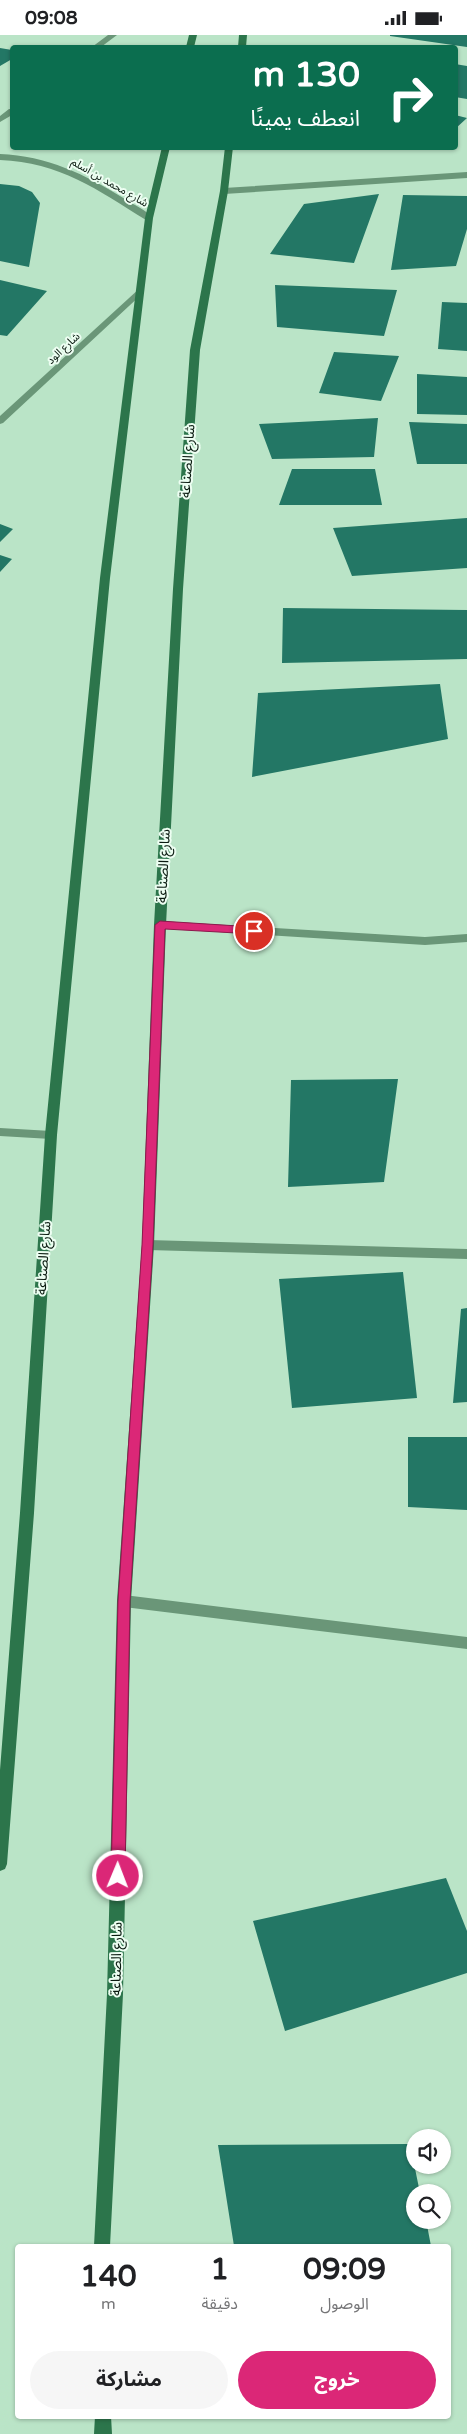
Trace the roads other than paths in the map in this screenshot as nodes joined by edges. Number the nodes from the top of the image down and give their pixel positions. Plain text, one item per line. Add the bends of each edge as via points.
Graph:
1 (113, 35) edge
2 (99, 45) edge
3 (165, 150) edge
4 (229, 150) edge
5 (0, 157) edge
6 (467, 175) edge
7 (224, 191) junction
8 (149, 218) junction
9 (140, 291) junction
10 (0, 421) edge
11 (160, 925) junction
12 (467, 938) edge
13 (0, 1132) edge
14 (51, 1135) junction
15 (148, 1245) junction
16 (467, 1254) edge
17 (124, 1601) junction
18 (467, 1643) edge
19 (0, 1864) edge
20 (102, 2244) edge
21 (103, 2419) edge
22 (103, 2434) edge

1 - 2 street
3 - 8 main road, شارع الصناعة
4 - 7 main road, شارع الصناعة
5 - 8 street, شارع محمد بن أسلم via 29,158 68,169
6 - 7 street
7 - 11 main road, شارع الصناعة via 195,350
8 - 9 main road, شارع الصناعة
9 - 10 street, شارع الود
9 - 14 main road, شارع الصناعة via 105,578
11 - 12 street via 426,941
11 - 15 main road, شارع الصناعة
13 - 14 street
14 - 19 main road, شارع الصناعة
15 - 16 street
15 - 17 main road, شارع الصناعة
17 - 18 street
17 - 20 main road, شارع الصناعة via 115,1993
21 - 22 main road

